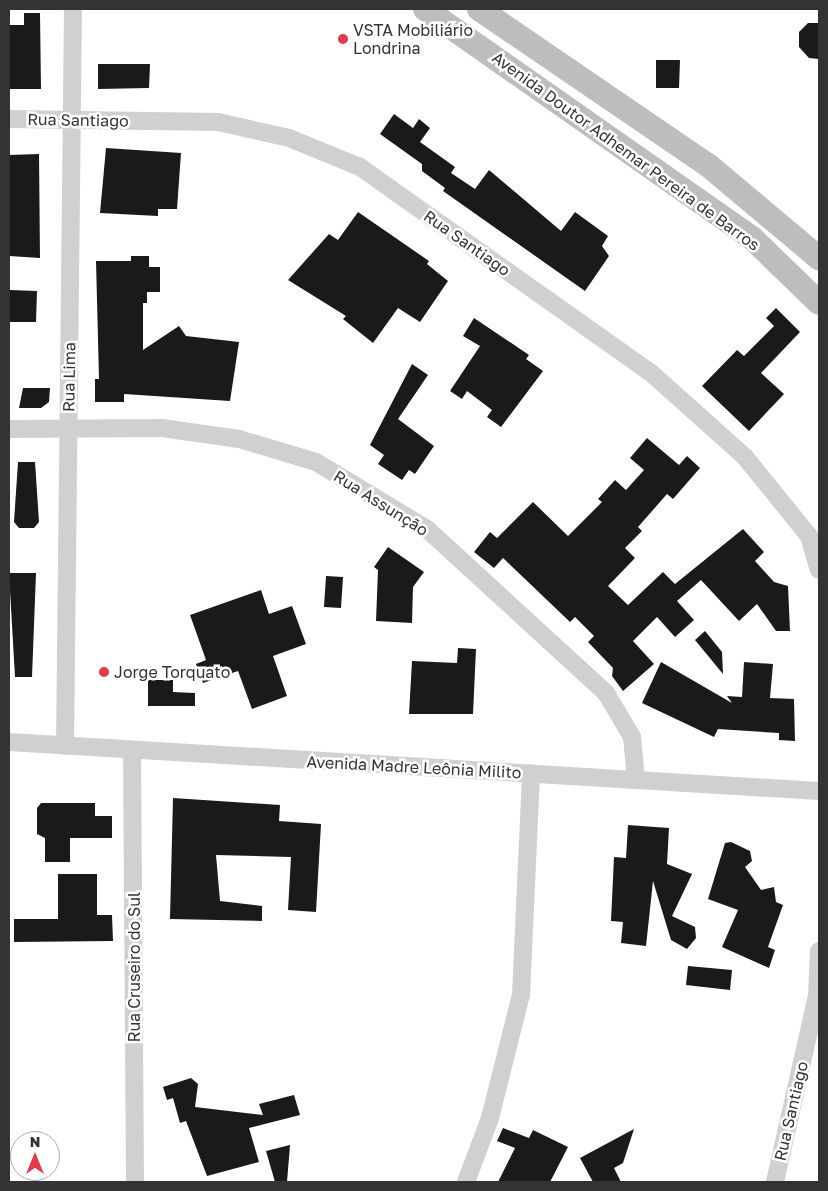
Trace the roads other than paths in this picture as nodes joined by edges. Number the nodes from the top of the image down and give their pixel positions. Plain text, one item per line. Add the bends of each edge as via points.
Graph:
1 (73, 9) edge
2 (425, 9) edge
3 (479, 9) edge
4 (511, 31) junction
5 (494, 56) junction
6 (9, 119) edge
7 (72, 119) junction
8 (819, 258) edge
9 (819, 303) edge
10 (68, 428) junction
11 (9, 429) edge
12 (819, 570) edge
13 (9, 742) edge
14 (65, 746) junction
15 (132, 751) junction
16 (531, 773) junction
17 (636, 779) junction
18 (819, 791) edge
19 (819, 951) edge
20 (135, 1182) edge
21 (466, 1182) edge
22 (775, 1182) edge

1 - 7 street, Rua Lima
2 - 5 street, Avenida Doutor Adhemar Pereira de Barros
3 - 4 street, Avenida Doutor Adhemar Pereira de Barros
4 - 5 street
4 - 8 street, Avenida Doutor Adhemar Pereira de Barros via 708,165
5 - 9 street, Avenida Doutor Adhemar Pereira de Barros via 752,238
6 - 7 street, Rua Santiago
7 - 10 street, Rua Lima
7 - 12 street, Rua Santiago via 218,122 290,138 360,167 650,372 745,457 809,536
10 - 11 street, Rua Assunção
10 - 14 street, Rua Lima
10 - 17 street, Rua Assunção via 162,428 239,439 316,462 427,529 606,693 632,737
13 - 14 street, Avenida Madre Leônia Milito
14 - 15 street, Avenida Madre Leônia Milito
15 - 16 street, Avenida Madre Leônia Milito
15 - 20 street, Rua Cruseiro do Sul
16 - 17 street, Avenida Madre Leônia Milito
16 - 21 street via 521,995 490,1118
17 - 18 street, Avenida Madre Leônia Milito
19 - 22 street, Rua Santiago via 817,996

